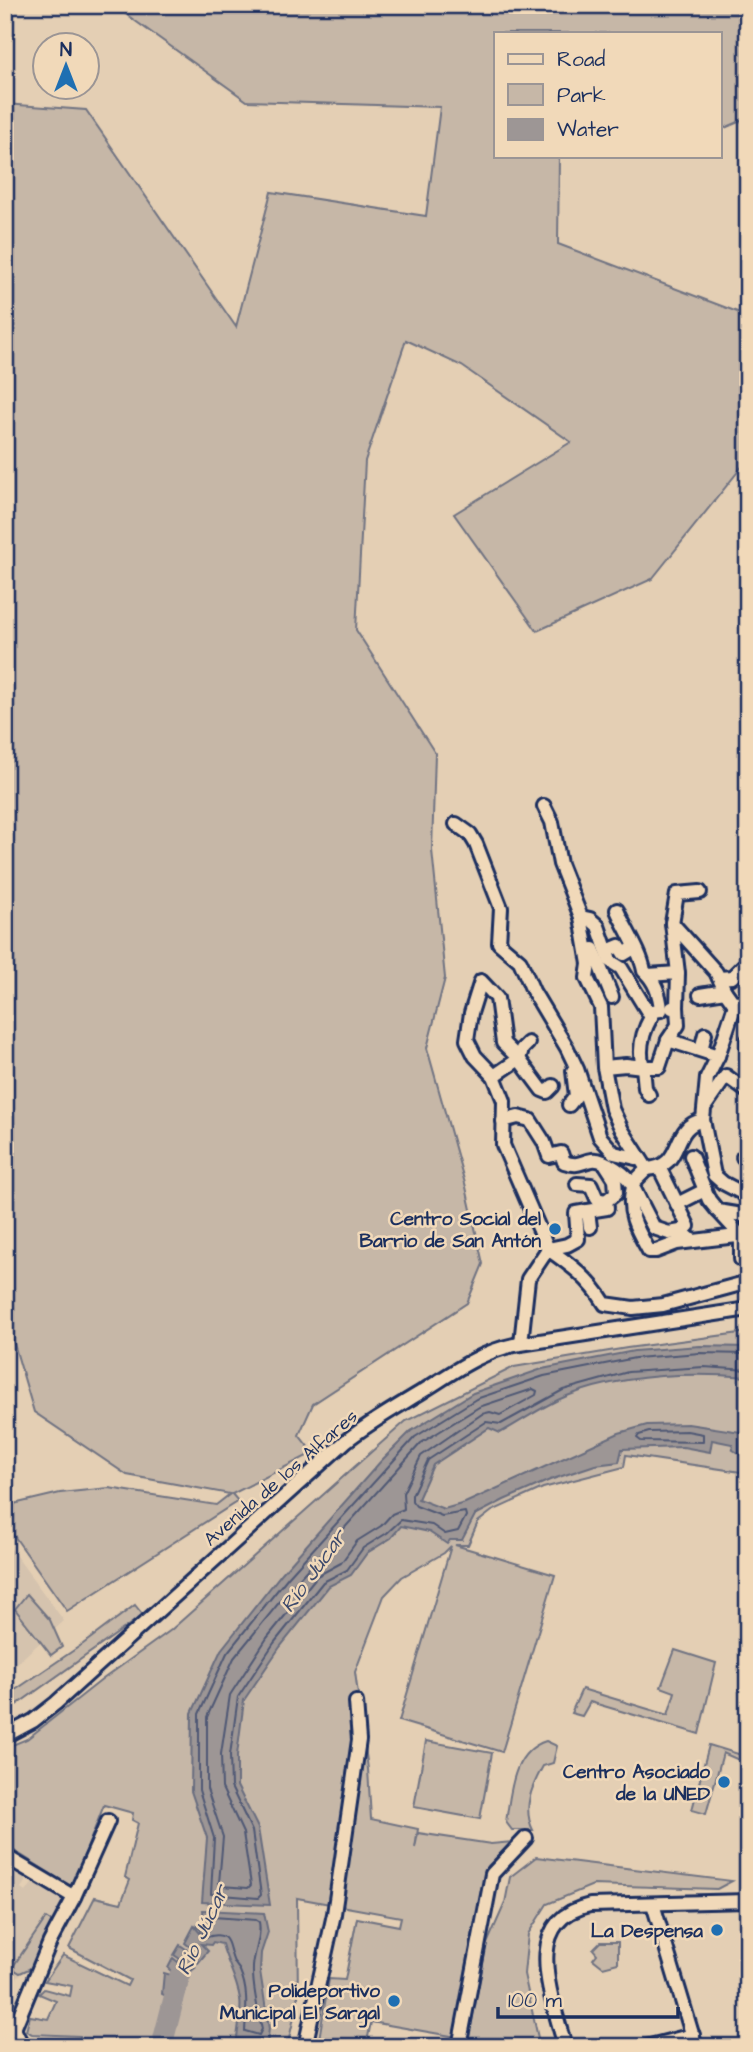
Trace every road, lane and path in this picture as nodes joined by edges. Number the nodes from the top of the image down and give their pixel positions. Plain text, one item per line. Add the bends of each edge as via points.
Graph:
1 (544, 806) dead end
2 (456, 824) dead end
3 (700, 892) dead end
4 (617, 910) dead end
5 (581, 916) junction
6 (672, 923) junction
7 (585, 937) junction
8 (634, 948) junction
9 (607, 951) junction
10 (743, 965) dead end
11 (678, 973) junction
12 (648, 975) junction
13 (719, 978) junction
14 (725, 991) junction
15 (700, 995) dead end
16 (612, 997) dead end
17 (748, 998) edge
18 (735, 1005) junction
19 (677, 1007) junction
20 (656, 1013) junction
21 (705, 1034) dead end
22 (668, 1040) junction
23 (748, 1040) edge
24 (528, 1043) dead end
25 (701, 1050) junction
26 (718, 1056) junction
27 (519, 1059) junction
28 (748, 1060) edge
29 (574, 1064) junction
30 (604, 1067) junction
31 (643, 1067) junction
32 (494, 1076) junction
33 (553, 1086) dead end
34 (748, 1092) edge
35 (649, 1095) dead end
36 (569, 1105) dead end
37 (704, 1113) junction
38 (503, 1121) junction
39 (608, 1146) junction
40 (691, 1156) dead end
41 (603, 1163) junction
42 (649, 1166) junction
43 (714, 1175) junction
44 (577, 1184) dead end
45 (703, 1185) junction
46 (634, 1187) junction
47 (748, 1196) edge
48 (606, 1201) junction
49 (677, 1204) junction
50 (579, 1208) junction
51 (718, 1211) junction
52 (748, 1216) edge
53 (590, 1227) dead end
54 (681, 1231) junction
55 (745, 1238) edge
56 (692, 1241) junction
57 (548, 1249) junction
58 (748, 1261) edge
59 (748, 1282) edge
60 (748, 1309) edge
61 (521, 1343) junction
62 (356, 1702) dead end
63 (5, 1736) edge
64 (108, 1821) dead end
65 (526, 1838) dead end
66 (5, 1856) edge
67 (74, 1897) junction
68 (748, 1901) edge
69 (653, 1904) junction
70 (694, 2041) edge
71 (23, 2047) edge
72 (305, 2047) edge
73 (402, 2047) edge
74 (424, 2047) edge
75 (460, 2047) edge
76 (565, 2047) edge
77 (646, 2047) edge

1 - 5 street
2 - 29 street via 476,844 501,908 499,943 520,961
3 - 6 street via 677,894
4 - 8 street
5 - 7 street
5 - 9 street via 598,926
6 - 11 street
6 - 13 street
7 - 16 street
7 - 30 street via 587,978 601,1007
8 - 9 street via 624,954 620,946
8 - 12 street
9 - 20 street via 610,961 621,968
10 - 13 street via 732,977
11 - 12 street
11 - 19 street
12 - 20 street via 660,996
13 - 14 street
14 - 15 street
14 - 18 street
17 - 18 street
18 - 26 street
19 - 20 street
19 - 22 street via 678,1025
20 - 31 street via 642,1037
21 - 25 street
22 - 25 street
22 - 31 street via 659,1067
23 - 28 street
24 - 27 street
25 - 26 street
26 - 37 street via 707,1078
27 - 32 street
27 - 32 street via 503,1043 497,998 481,981 467,1040
27 - 33 street via 542,1090 547,1092
29 - 36 street via 576,1096
29 - 39 street via 600,1137
30 - 31 street
30 - 42 street via 612,1109
31 - 35 street
32 - 38 street via 504,1101
34 - 37 street via 726,1076
37 - 42 street via 688,1128 668,1164
37 - 43 street
38 - 41 street via 530,1120 549,1156 561,1153 564,1163
38 - 57 street via 503,1145
39 - 41 street
39 - 42 street via 614,1153
40 - 45 street
41 - 46 street via 627,1175
41 - 48 street via 615,1179 616,1193
42 - 46 street
42 - 49 street
43 - 45 street
43 - 47 street
44 - 48 street via 591,1185 597,1199
45 - 49 street
45 - 51 street
46 - 54 street via 654,1228
46 - 56 street via 632,1217 649,1251
48 - 50 street via 607,1208
49 - 54 street via 688,1226
50 - 53 street
50 - 57 street via 578,1239
51 - 52 street
51 - 55 street
54 - 56 street
55 - 56 street
55 - 58 street via 741,1259
57 - 59 street via 594,1286 605,1304 663,1306
57 - 61 street via 528,1279
60 - 61 street, Avenida de los Alfares
61 - 63 street, Avenida de los Alfares via 483,1355 362,1429 56,1703
62 - 72 street via 359,1740 350,1810 327,1957
64 - 67 street
65 - 75 street via 492,1874
66 - 67 street
67 - 71 street via 50,1942 15,2029
68 - 69 street
69 - 70 street
69 - 76 street via 580,1908 562,1917 554,1928 546,1949 547,1970
70 - 77 street
73 - 74 street

